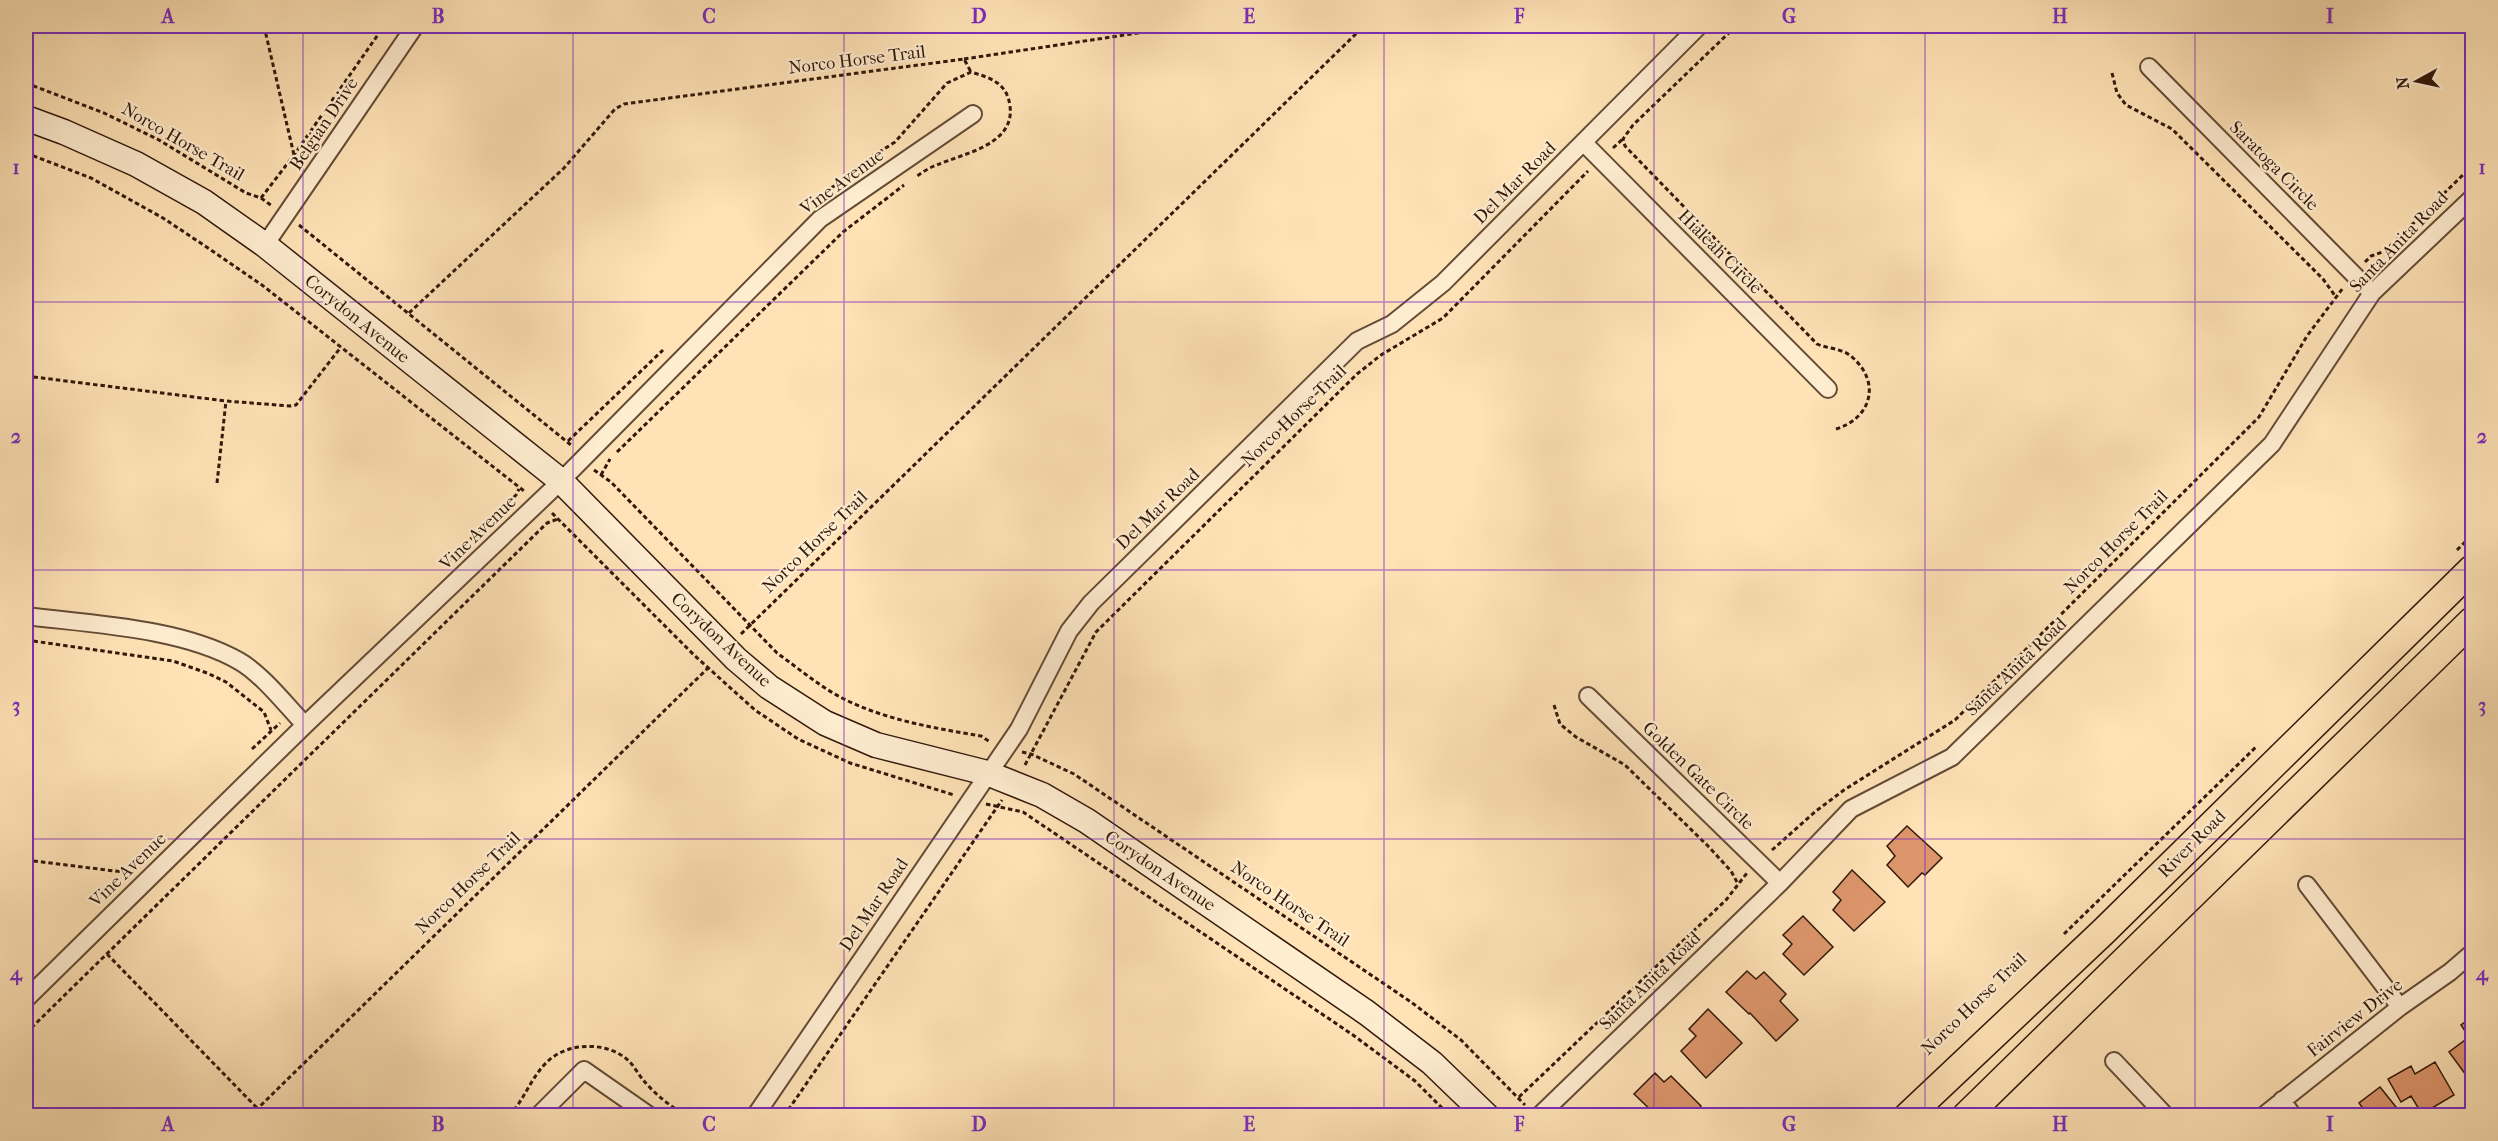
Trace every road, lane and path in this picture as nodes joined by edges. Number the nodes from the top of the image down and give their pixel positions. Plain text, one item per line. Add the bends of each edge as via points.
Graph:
1 (34, 26) edge
2 (264, 26) edge
3 (384, 26) edge
4 (415, 26) edge
5 (1185, 26) edge
6 (1364, 26) edge
7 (1699, 26) edge
8 (1736, 26) edge
9 (26, 59) edge
10 (963, 59) junction
11 (2149, 67) dead end
12 (971, 72) dead end
13 (2112, 73) dead end
14 (26, 84) edge
15 (973, 114) dead end
16 (26, 118) edge
17 (1623, 139) junction
18 (1584, 142) junction
19 (294, 155) junction
20 (1600, 159) junction
21 (2472, 166) edge
22 (261, 198) junction
23 (2472, 198) edge
24 (285, 215) junction
25 (265, 245) junction
26 (2355, 275) junction
27 (2372, 293) junction
28 (2336, 297) junction
29 (409, 313) junction
30 (341, 347) dead end
31 (26, 376) edge
32 (1828, 389) dead end
33 (226, 401) junction
34 (1836, 429) dead end
35 (581, 460) junction
36 (561, 480) junction
37 (217, 483) dead end
38 (558, 519) dead end
39 (2472, 535) edge
40 (2464, 560) edge
41 (26, 616) edge
42 (2472, 621) edge
43 (749, 626) junction
44 (26, 640) edge
45 (727, 650) junction
46 (1588, 696) dead end
47 (1554, 705) dead end
48 (305, 725) junction
49 (271, 730) dead end
50 (2261, 742) dead end
51 (1005, 748) junction
52 (1031, 754) junction
53 (987, 773) junction
54 (1015, 784) junction
55 (26, 860) edge
56 (1758, 862) junction
57 (133, 873) dead end
58 (1780, 883) junction
59 (1738, 884) junction
60 (2307, 885) dead end
61 (2058, 941) dead end
62 (2472, 953) edge
63 (107, 954) junction
64 (26, 999) edge
65 (2400, 1007) junction
66 (26, 1033) edge
67 (2114, 1061) dead end
68 (1519, 1097) junction
69 (2282, 1100) junction
70 (257, 1108) junction
71 (1533, 1111) edge
72 (1898, 1111) edge
73 (250, 1116) edge
74 (538, 1116) edge
75 (650, 1116) edge
76 (755, 1116) edge
77 (784, 1116) edge
78 (1487, 1116) edge
79 (1880, 1116) edge
80 (1966, 1116) edge
81 (2166, 1116) edge
82 (2263, 1116) edge
83 (2293, 1116) edge

1 - 9 path
2 - 19 path
3 - 19 path, Norco Horse Trail
4 - 24 street, Belgian Drive
5 - 10 path, Norco Horse Trail
6 - 43 path, Norco Horse Trail
7 - 18 street, Del Mar Road
8 - 17 path, Norco Horse Trail
10 - 12 path
10 - 29 path, Norco Horse Trail via 624,104 615,109 564,168
11 - 26 street, Saratoga Circle
13 - 28 path via 2117,93 2126,105 2172,129 2323,279
14 - 22 path, Norco Horse Trail via 104,113
15 - 35 street, Vine Avenue via 820,219
16 - 25 main road, Corydon Avenue via 136,164 204,202
17 - 20 path, Norco Horse Trail
17 - 34 path via 1624,146 1817,344 1850,355 1862,367 1870,390 1862,412
18 - 20 street, Hialeah Circle
18 - 51 street, Del Mar Road via 1443,283 1392,324 1357,341 1091,603 1069,630 1019,729
19 - 22 path, Norco Horse Trail
20 - 32 street, Hialeah Circle
20 - 52 path, Norco Horse Trail via 1443,318 1356,374 1096,632
21 - 26 path, Norco Horse Trail
22 - 24 path, Norco Horse Trail
23 - 27 street, Santa Anita Road
24 - 25 street, Belgian Drive
24 - 29 path, Norco Horse Trail
25 - 36 main road, Corydon Avenue
26 - 27 street, Saratoga Circle
26 - 28 path, Norco Horse Trail
27 - 58 street, Santa Anita Road via 2272,444 1952,757 1851,809
28 - 56 path, Norco Horse Trail via 2307,336 2259,417 1955,720 1844,790
29 - 35 path, Norco Horse Trail via 568,441
30 - 33 path via 296,405
31 - 33 path
33 - 37 path
35 - 36 street, Vine Avenue
35 - 43 path, Norco Horse Trail via 610,482
36 - 45 main road, Corydon Avenue
36 - 48 street, Vine Avenue
38 - 63 path via 547,523
39 - 40 path
40 - 72 main road, River Road via 2103,932
41 - 48 street via 152,632 208,647 240,661
42 - 80 main road, River Road
43 - 45 path, Norco Horse Trail
43 - 51 path, Norco Horse Trail via 777,653 840,697 900,720 981,736
44 - 49 path via 173,661 207,673 226,682 264,712
45 - 53 main road, Corydon Avenue via 769,687 825,723 876,745
45 - 70 path, Norco Horse Trail
46 - 56 street, Golden Gate Circle
47 - 59 path via 1560,724 1626,765 1708,846
48 - 64 street, Vine Avenue
50 - 61 path
51 - 52 path, Norco Horse Trail
51 - 53 street, Del Mar Road
52 - 54 path, Norco Horse Trail
52 - 68 path, Norco Horse Trail via 1074,774 1411,1002 1461,1040
53 - 54 main road, Corydon Avenue
53 - 76 street, Del Mar Road
54 - 77 path, Norco Horse Trail via 983,824
54 - 78 main road, Corydon Avenue via 1087,821 1357,1006 1432,1063
55 - 57 path
56 - 58 street, Golden Gate Circle
56 - 59 path, Norco Horse Trail
58 - 71 street, Santa Anita Road
59 - 68 path, Norco Horse Trail via 1726,900
60 - 65 street
62 - 65 street, Fairview Drive
63 - 66 path
63 - 70 path
65 - 69 street, Fairview Drive
67 - 81 street
68 - 71 path, Norco Horse Trail
69 - 82 street, Fairview Drive
69 - 83 street
70 - 73 path, Norco Horse Trail
72 - 79 path
74 - 75 street via 584,1070

